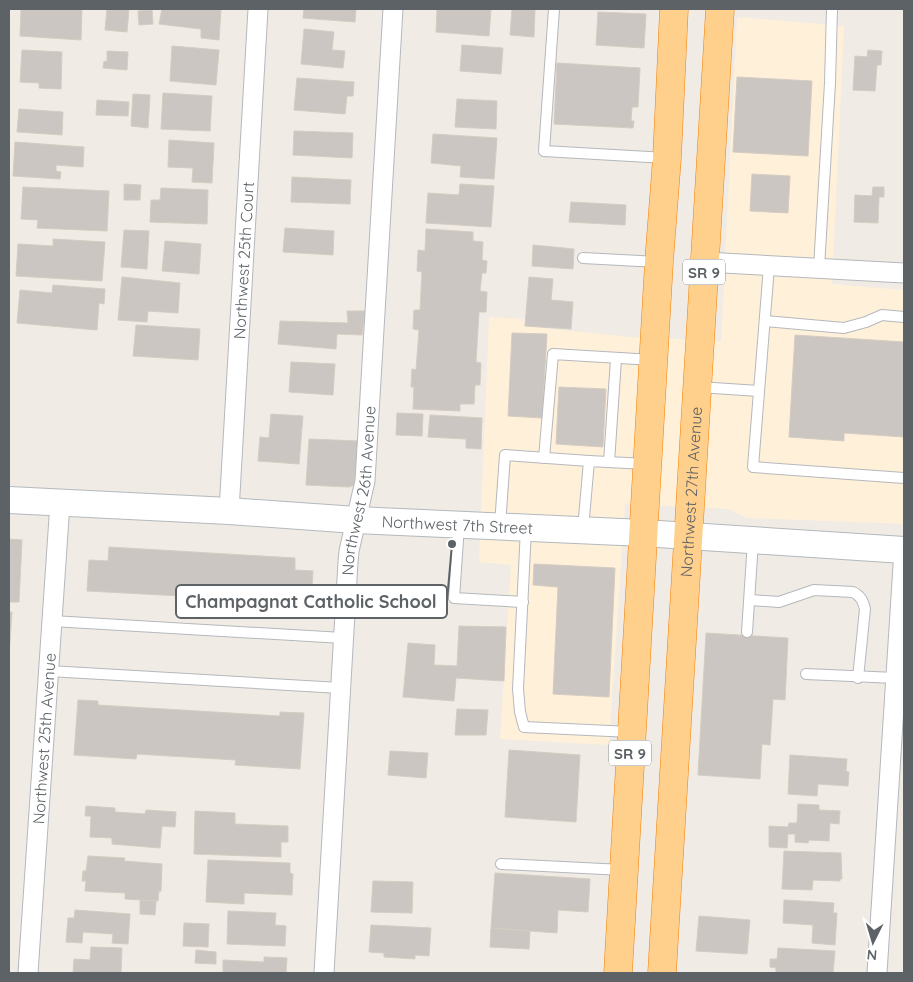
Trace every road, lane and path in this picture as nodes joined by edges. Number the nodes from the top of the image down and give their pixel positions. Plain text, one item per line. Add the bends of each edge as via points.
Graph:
1 (258, 9) edge
2 (393, 9) edge
3 (554, 9) edge
4 (674, 9) edge
5 (720, 9) edge
6 (832, 9) edge
7 (668, 158) junction
8 (584, 258) dead end
9 (659, 262) junction
10 (704, 262) junction
11 (769, 266) junction
12 (819, 268) junction
13 (904, 273) edge
14 (904, 317) edge
15 (765, 320) junction
16 (616, 359) junction
17 (654, 360) junction
18 (697, 387) junction
19 (759, 391) junction
20 (544, 458) junction
21 (588, 461) junction
22 (609, 462) junction
23 (647, 464) junction
24 (904, 478) edge
25 (9, 500) edge
26 (60, 503) junction
27 (230, 511) junction
28 (356, 520) junction
29 (459, 524) junction
30 (500, 526) junction
31 (526, 527) junction
32 (583, 530) junction
33 (643, 533) junction
34 (688, 536) junction
35 (753, 540) junction
36 (904, 550) edge
37 (750, 600) junction
38 (523, 602) junction
39 (52, 621) junction
40 (747, 632) dead end
41 (343, 638) junction
42 (49, 671) junction
43 (806, 674) dead end
44 (858, 678) junction
45 (895, 678) junction
46 (340, 688) junction
47 (632, 732) junction
48 (501, 864) dead end
49 (624, 870) junction
50 (28, 973) edge
51 (324, 973) edge
52 (618, 973) edge
53 (662, 973) edge
54 (877, 973) edge

1 - 27 street, Northwest 25th Court
2 - 28 street, Northwest 26th Avenue via 365,481
3 - 7 lane via 544,151
4 - 7 highway, SR 9
5 - 10 highway, Northwest 27th Avenue / SR 9
6 - 12 lane
7 - 9 highway, SR 9
8 - 9 lane
9 - 17 highway, SR 9
10 - 11 street
10 - 18 highway, Northwest 27th Avenue / SR 9
11 - 12 street
11 - 15 lane
12 - 13 street
14 - 15 lane via 882,315 844,328
15 - 19 lane
16 - 17 lane
16 - 20 lane via 553,354
16 - 22 lane
17 - 23 highway, SR 9
18 - 19 lane
18 - 34 highway, Northwest 27th Avenue / SR 9
19 - 24 lane via 753,467
20 - 21 lane
20 - 30 lane via 505,455
21 - 22 lane
21 - 32 lane
22 - 23 lane
23 - 33 highway, SR 9
25 - 26 main road, Northwest 7th Street
26 - 27 main road, Northwest 7th Street
26 - 39 street, Northwest 25th Avenue
27 - 28 main road, Northwest 7th Street
28 - 29 main road, Northwest 7th Street
28 - 41 street, Northwest 26th Avenue via 349,551
29 - 30 main road, Northwest 7th Street
29 - 38 lane via 454,598
30 - 31 main road, Northwest 7th Street
31 - 32 main road, Northwest 7th Street
31 - 38 lane
32 - 33 main road, Northwest 7th Street
33 - 34 main road, Northwest 7th Street
33 - 47 highway, SR 9
34 - 35 main road, Northwest 7th Street
34 - 53 highway, Northwest 27th Avenue / SR 9
35 - 36 main road, Northwest 7th Street
35 - 37 lane
36 - 45 street
37 - 40 lane
37 - 44 lane via 779,602 814,590 858,595 865,609
38 - 47 lane via 518,689 524,727
39 - 41 lane
39 - 42 street, Northwest 25th Avenue
41 - 46 street, Northwest 26th Avenue
42 - 46 lane
42 - 50 street, Northwest 25th Avenue
43 - 44 lane
44 - 45 lane
45 - 54 street
46 - 51 street, Northwest 26th Avenue
47 - 49 highway, SR 9
48 - 49 lane
49 - 52 highway, SR 9

